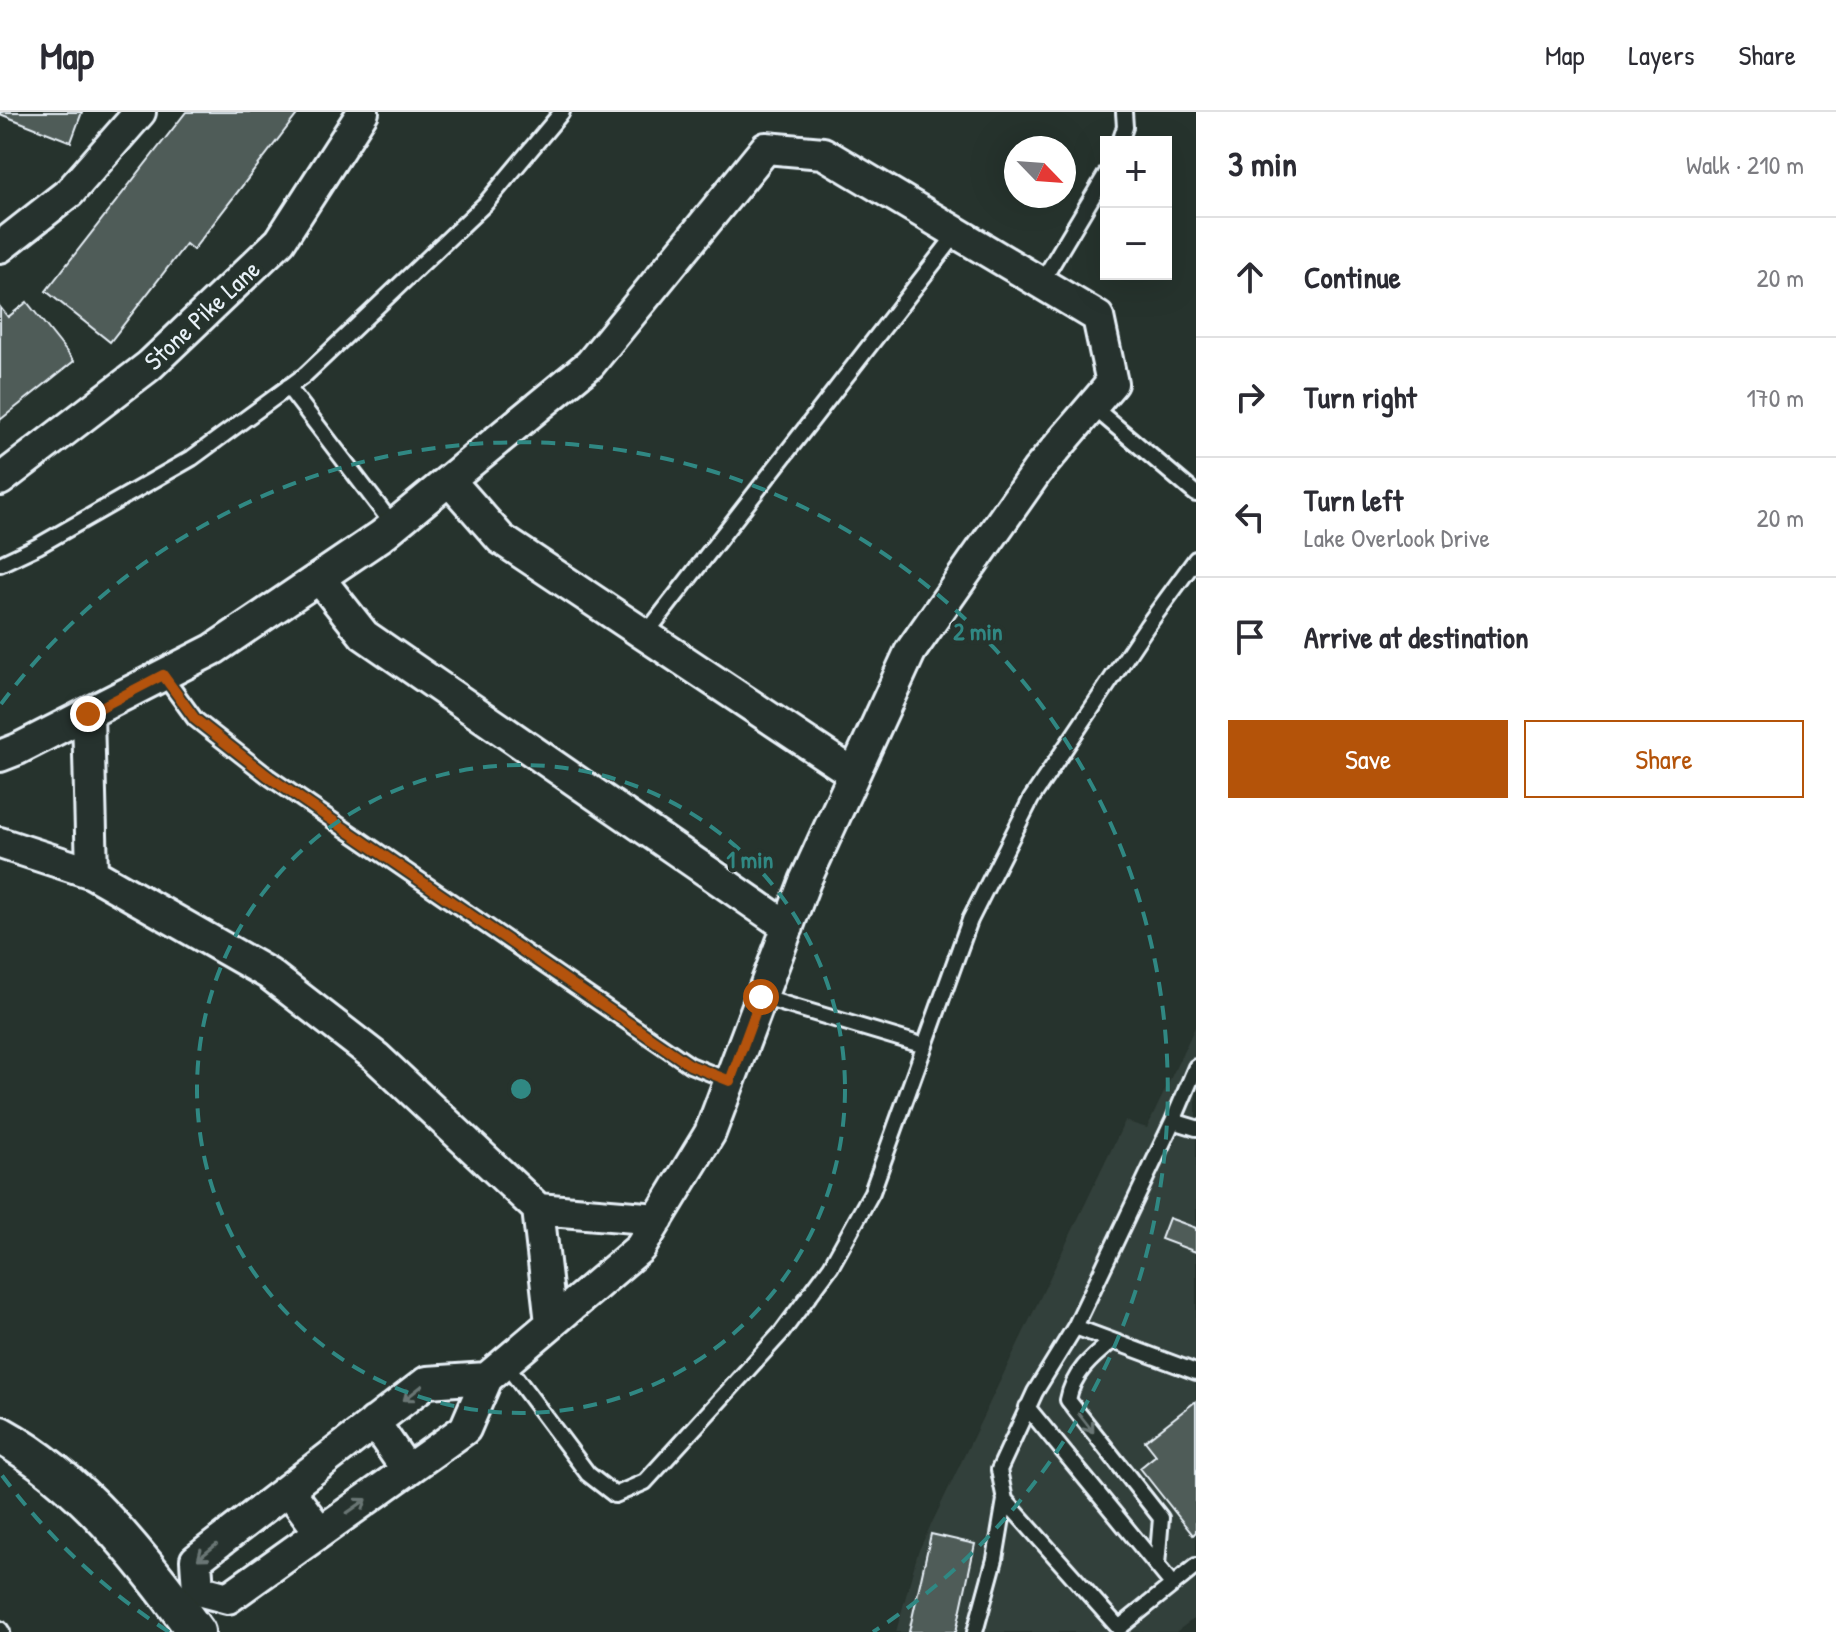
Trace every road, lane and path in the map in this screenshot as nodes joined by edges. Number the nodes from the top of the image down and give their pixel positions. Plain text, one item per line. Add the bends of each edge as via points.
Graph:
1 (140, 112) edge
2 (363, 112) edge
3 (562, 112) edge
4 (1124, 112) edge
5 (1122, 136) edge
6 (1100, 184) edge
7 (957, 233) junction
8 (0, 247) edge
9 (1041, 283) junction
10 (288, 387) junction
11 (1092, 406) junction
12 (0, 480) edge
13 (449, 480) junction
14 (1196, 494) edge
15 (394, 526) junction
16 (1196, 559) edge
17 (0, 564) edge
18 (319, 578) junction
19 (645, 635) junction
20 (163, 675) junction
21 (88, 714) junction
22 (0, 756) edge
23 (854, 774) junction
24 (0, 843) edge
25 (92, 873) junction
26 (788, 927) junction
27 (761, 997) junction
28 (925, 1046) junction
29 (1196, 1067) edge
30 (730, 1081) junction
31 (1173, 1121) junction
32 (1196, 1128) edge
33 (538, 1209) junction
34 (658, 1219) junction
35 (551, 1323) junction
36 (1075, 1327) junction
37 (1112, 1341) junction
38 (496, 1370) junction
39 (1196, 1372) edge
40 (1027, 1407) junction
41 (374, 1422) junction
42 (0, 1435) edge
43 (407, 1470) junction
44 (288, 1489) junction
45 (1005, 1500) junction
46 (320, 1532) junction
47 (1157, 1565) junction
48 (1196, 1566) edge
49 (1172, 1584) junction
50 (191, 1610) edge
51 (1116, 1630) edge
52 (975, 1632) edge

1 - 8 street via 70,192
2 - 12 street, Stone Pike Lane via 280,241 149,366
3 - 10 lane via 485,204
4 - 5 lane
6 - 9 lane
7 - 9 street
7 - 13 street via 823,153 766,148 590,364
7 - 19 lane
9 - 11 street via 1098,317 1112,383
10 - 15 lane
10 - 17 lane via 192,458
11 - 14 lane
11 - 23 street via 1037,471 910,652
13 - 15 street
13 - 19 street via 501,539
15 - 18 street
16 - 28 lane via 1031,799 970,920
18 - 20 street via 214,649
18 - 26 street via 364,635
19 - 23 street
20 - 21 street
20 - 30 lane via 195,719 269,777 690,1065
21 - 22 street
21 - 25 street
23 - 26 street
24 - 25 street
25 - 33 street via 269,974 376,1057
26 - 27 street
27 - 28 lane
27 - 30 street
28 - 38 lane via 872,1192 831,1266 782,1332 645,1482 615,1495 588,1474
29 - 31 lane
30 - 34 street via 710,1133
31 - 32 lane
31 - 36 lane
33 - 34 street
33 - 35 street
34 - 35 street via 640,1248
35 - 38 street
36 - 37 lane
36 - 40 lane
37 - 39 lane
37 -> 47 lane via 1071,1383 1068,1400 1161,1518
38 -> 41 street via 427,1382
38 - 43 street via 465,1429
40 - 45 lane via 999,1470
40 - 47 lane
41 - 43 street
41 - 44 street
42 - 50 street via 69,1482
46 -> 43 street
44 - 46 street
44 -> 50 street via 196,1560
45 - 51 lane
45 - 52 lane
46 - 50 street via 228,1598
47 - 49 lane
48 - 49 lane
49 - 51 lane

